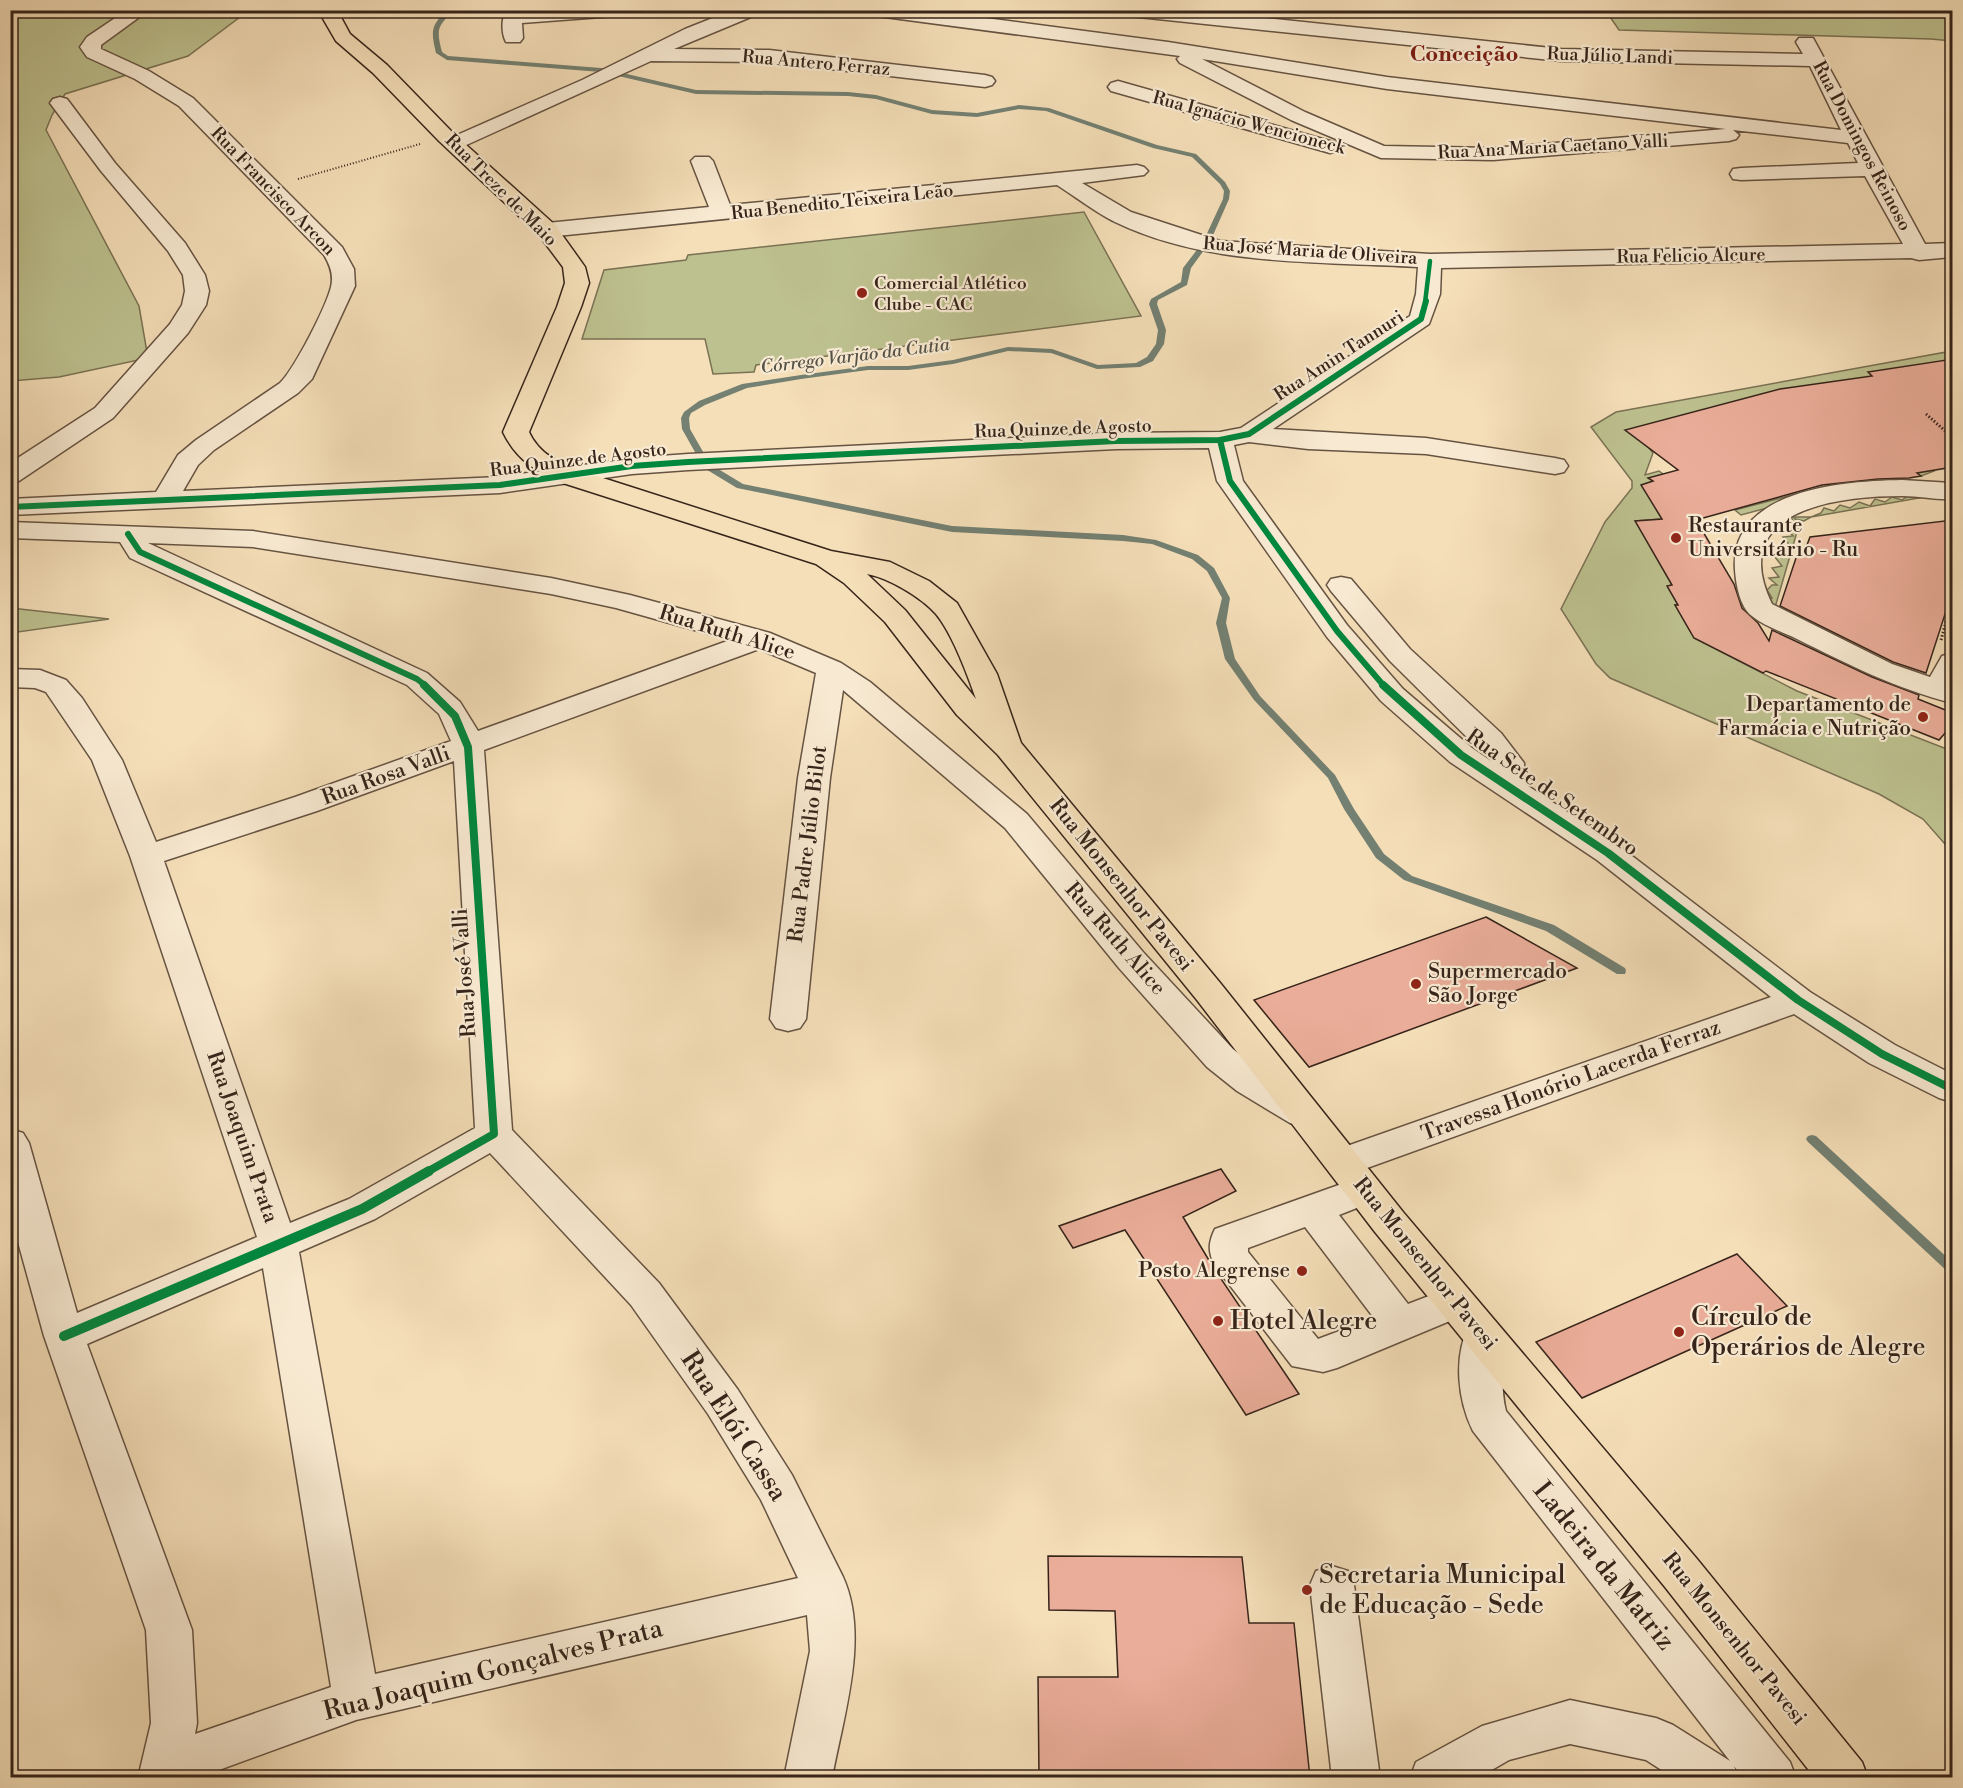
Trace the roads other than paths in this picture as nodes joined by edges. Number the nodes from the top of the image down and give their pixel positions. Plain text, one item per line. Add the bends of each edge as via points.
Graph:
1 (140, 10) edge
2 (327, 10) edge
3 (615, 10) edge
4 (751, 10) edge
5 (877, 10) edge
6 (1129, 10) edge
7 (682, 14) dead end
8 (1493, 29) dead end
9 (692, 33) junction
10 (1388, 36) junction
11 (513, 38) dead end
12 (1805, 40) dead end
13 (1481, 47) junction
14 (1168, 48) junction
15 (646, 55) junction
16 (1816, 60) junction
17 (985, 81) dead end
18 (1387, 83) junction
19 (1118, 87) dead end
20 (60, 103) dead end
21 (1781, 129) junction
22 (1855, 138) junction
23 (451, 140) junction
24 (1381, 152) junction
25 (702, 161) dead end
26 (1872, 169) junction
27 (1137, 171) dead end
28 (1741, 174) dead end
29 (1061, 179) junction
30 (722, 214) junction
31 (547, 230) junction
32 (1953, 250) edge
33 (1919, 252) junction
34 (1430, 261) junction
35 (1234, 437) junction
36 (1555, 466) dead end
37 (10, 475) edge
38 (572, 477) junction
39 (1953, 490) edge
40 (166, 498) junction
41 (10, 507) edge
42 (10, 530) edge
43 (128, 534) junction
44 (826, 558) junction
45 (1341, 585) dead end
46 (958, 628) junction
47 (914, 636) junction
48 (760, 639) junction
49 (1953, 662) edge
50 (831, 669) junction
51 (10, 678) edge
52 (1946, 692) edge
53 (468, 747) junction
54 (1009, 748) junction
55 (1510, 788) junction
56 (146, 856) junction
57 (1798, 1000) junction
58 (788, 1019) dead end
59 (1953, 1089) edge
60 (1303, 1114) junction
61 (494, 1134) junction
62 (10, 1143) edge
63 (1354, 1176) junction
64 (1313, 1209) junction
65 (279, 1246) junction
66 (1455, 1302) junction
67 (1401, 1324) junction
68 (64, 1336) junction
69 (1483, 1337) junction
70 (1332, 1585) dead end
71 (827, 1591) junction
72 (356, 1699) junction
73 (163, 1772) edge
74 (808, 1778) edge
75 (1356, 1778) edge
76 (1433, 1778) edge
77 (1716, 1778) edge
78 (1773, 1778) edge
79 (1845, 1778) edge

1 - 40 street, Rua Francisco Arcon via 94,41 90,47 94,53 142,75 186,102 334,252 343,269 343,286 303,374 290,388 187,461
2 - 23 highway, Rua Treze de Maio via 344,37
3 - 11 street via 512,18
4 - 9 street
5 - 14 street
6 - 10 street, Rua Júlio Landi
7 - 9 street
8 - 13 street via 1486,33
9 - 15 street
10 - 13 street, Rua Júlio Landi
10 - 18 street via 1376,48 1375,58
12 - 16 street, Rua Domingos Reinoso
13 - 16 street, Rua Júlio Landi via 1618,57
14 - 18 street
14 - 24 street, Rua Ana Maria Caetano Valli via 1298,116
15 - 17 street, Rua Antero Ferraz via 769,56
15 - 23 street
16 - 22 street, Rua Domingos Reinoso
18 - 21 street
19 - 24 street, Rua Ignácio Wencioneck via 1321,145
20 - 37 street via 177,248 194,275 197,291 194,305 180,328 104,414
21 - 22 street
21 - 24 street, Rua Ana Maria Caetano Valli via 1493,154
22 - 26 street, Rua Domingos Reinoso
23 - 31 highway, Rua Treze de Maio
25 - 30 street
26 - 28 street
26 - 33 street, Rua Domingos Reinoso
27 - 29 street, Rua Benedito Teixeira Leão
29 - 30 street, Rua Benedito Teixeira Leão via 942,182
29 - 34 street, Rua José Maria de Oliveira via 1123,217 1219,248
30 - 31 street, Rua Benedito Teixeira Leão
31 - 38 highway, Rua Treze de Maio via 574,267 577,283 516,432 533,458
32 - 33 street, Rua Felicio Alcure
33 - 34 street, Rua Felicio Alcure
34 - 35 street, Rua Amin Tannuri via 1428,294 1421,319
35 - 36 street, Rua Quinze de Agosto via 1426,446
35 - 38 street, Rua Quinze de Agosto via 715,460 632,466
35 - 55 street, Rua Sete de Setembro via 1230,481 1337,632 1392,695 1461,755
38 - 40 street, Rua Quinze de Agosto via 459,488
38 - 44 highway, Rua Monsenhor Pavesi
39 - 52 street via 1877,489 1831,494 1769,517 1755,530 1748,551 1753,594 1761,610 1882,670
40 - 41 street, Rua Quinze de Agosto
42 - 43 street, Rua Ruth Alice
43 - 48 street, Rua Ruth Alice via 253,539 551,586
43 - 53 street, Rua José Valli via 140,552 417,680 447,703 462,725
44 - 46 highway, Rua Monsenhor Pavesi via 880,568 919,587 947,609
44 - 47 highway, Rua Monsenhor Pavesi via 854,577
45 - 55 street via 1400,655 1503,755 1509,763
46 - 47 highway
46 - 54 highway, Rua Monsenhor Pavesi via 982,674
47 - 54 highway, Rua Monsenhor Pavesi via 968,709
48 - 50 street, Rua Ruth Alice
48 - 53 street, Rua Rosa Valli
49 - 52 street via 1949,664
50 - 58 street, Rua Padre Júlio Bilot via 814,778
50 - 60 street, Rua Ruth Alice via 860,688 1016,821 1131,960 1220,1058 1250,1082
51 - 56 street, Rua Joaquim Prata via 40,679 56,686 71,704 107,760
53 - 56 street, Rua Rosa Valli
53 - 61 street, Rua José Valli
54 - 60 highway, Rua Monsenhor Pavesi via 1209,992
55 - 57 street, Rua Sete de Setembro via 1608,853
56 - 65 street, Rua Joaquim Prata
57 - 59 street, Rua Sete de Setembro via 1882,1054
57 - 63 street, Travessa Honório Lacerda Ferraz
60 - 63 highway, Rua Monsenhor Pavesi
61 - 65 street via 362,1209
61 - 71 street, Rua Elói Cassa via 645,1294 723,1402 777,1488
62 - 68 street
63 - 64 street, Travessa Honório Lacerda Ferraz
63 - 66 highway, Rua Monsenhor Pavesi
64 - 67 street
64 - 67 street, Travessa Honório Lacerda Ferraz via 1229,1240 1229,1255 1306,1354 1323,1356
65 - 68 street
65 - 72 street, Rua Joaquim Prata
66 - 67 street
66 - 69 highway, Rua Monsenhor Pavesi
68 - 73 street via 169,1630 174,1723
69 - 78 street, Ladeira da Matriz via 1481,1402 1494,1429
69 - 79 highway, Rua Monsenhor Pavesi via 1681,1573
70 - 75 street
71 - 72 street, Rua Joaquim Gonçalves Prata
71 - 74 street, Rua Elói Cassa via 833,1651
72 - 73 street, Rua Joaquim Gonçalves Prata
76 - 77 street via 1499,1741 1570,1722 1656,1740

